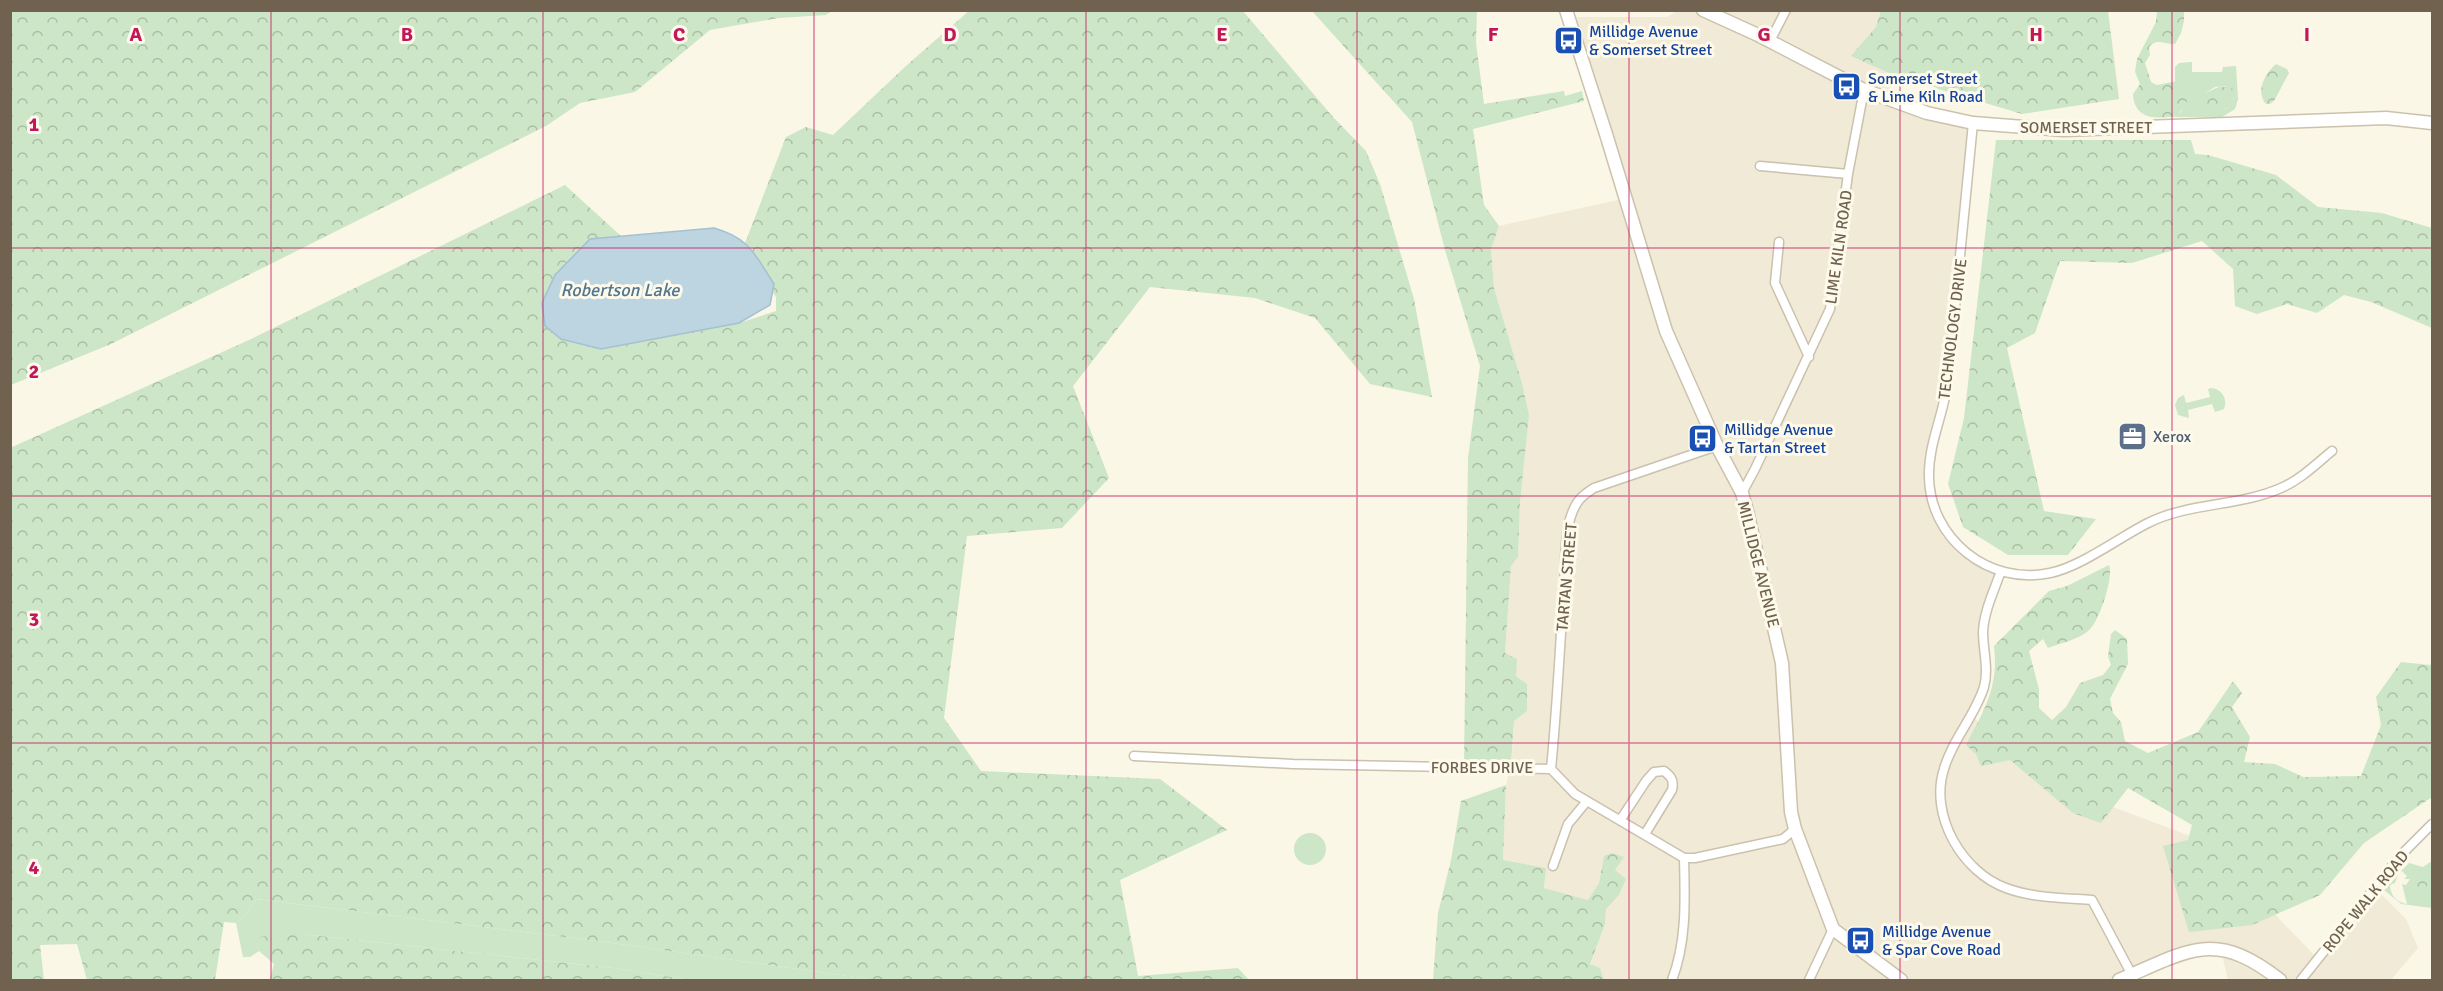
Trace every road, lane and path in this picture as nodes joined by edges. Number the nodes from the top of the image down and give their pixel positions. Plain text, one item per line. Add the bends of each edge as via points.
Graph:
1 (1568, 10) edge
2 (1704, 10) edge
3 (1719, 10) edge
4 (1786, 10) edge
5 (1758, 35) junction
6 (1770, 41) junction
7 (1864, 90) junction
8 (1973, 123) junction
9 (2433, 123) edge
10 (1760, 166) dead end
11 (1848, 174) junction
12 (1779, 242) dead end
13 (1809, 357) junction
14 (1717, 446) junction
15 (2332, 451) dead end
16 (1742, 493) junction
17 (2001, 571) junction
18 (1134, 756) dead end
19 (1551, 769) junction
20 (1587, 801) junction
21 (1621, 819) junction
22 (2433, 824) edge
23 (1795, 829) junction
24 (1645, 834) junction
25 (1684, 858) junction
26 (1553, 866) dead end
27 (1833, 929) junction
28 (2132, 975) junction
29 (1672, 981) edge
30 (1809, 981) edge
31 (1901, 981) edge
32 (2119, 981) edge
33 (2280, 981) edge
34 (2301, 981) edge

1 - 14 street, MILLIDGE AVENUE via 1666,331
2 - 5 street, SOMERSET STREET
3 - 5 street, SOMERSET STREET
4 - 6 street
5 - 6 street, SOMERSET STREET
6 - 7 street, SOMERSET STREET
7 - 8 street, SOMERSET STREET via 1927,113
7 - 11 street, LIME KILN ROAD
8 - 9 street, SOMERSET STREET via 2064,130 2386,118
8 - 17 street, TECHNOLOGY DRIVE via 1947,387 1929,476 1934,508 1950,537 1972,558
10 - 11 street
11 - 13 street, LIME KILN ROAD via 1833,297
12 - 13 street via 1775,283
13 - 16 street, LIME KILN ROAD
14 - 16 street, MILLIDGE AVENUE
14 - 19 street, TARTAN STREET via 1594,488 1577,502 1569,525
15 - 17 street, TECHNOLOGY DRIVE via 2282,488 2163,515 2061,570 2036,574
16 - 23 street, MILLIDGE AVENUE via 1781,655
17 - 28 street via 1984,622 1983,688 1942,776 1941,798 1947,826 1966,858 1994,882 2040,896 2092,900
18 - 19 street, FORBES DRIVE via 1293,764
19 - 20 street, FORBES DRIVE
20 - 21 street, FORBES DRIVE
20 - 26 street via 1568,824
21 - 24 street, FORBES DRIVE
21 - 24 street via 1654,772 1664,771 1673,783 1672,790
22 - 34 street, ROPE WALK ROAD via 2400,856
23 - 25 street via 1783,839
23 - 27 street, MILLIDGE AVENUE
24 - 25 street, FORBES DRIVE
25 - 29 street via 1683,930
27 - 30 street
27 - 31 street
28 - 32 street
28 - 33 street via 2190,952 2217,948 2240,954

